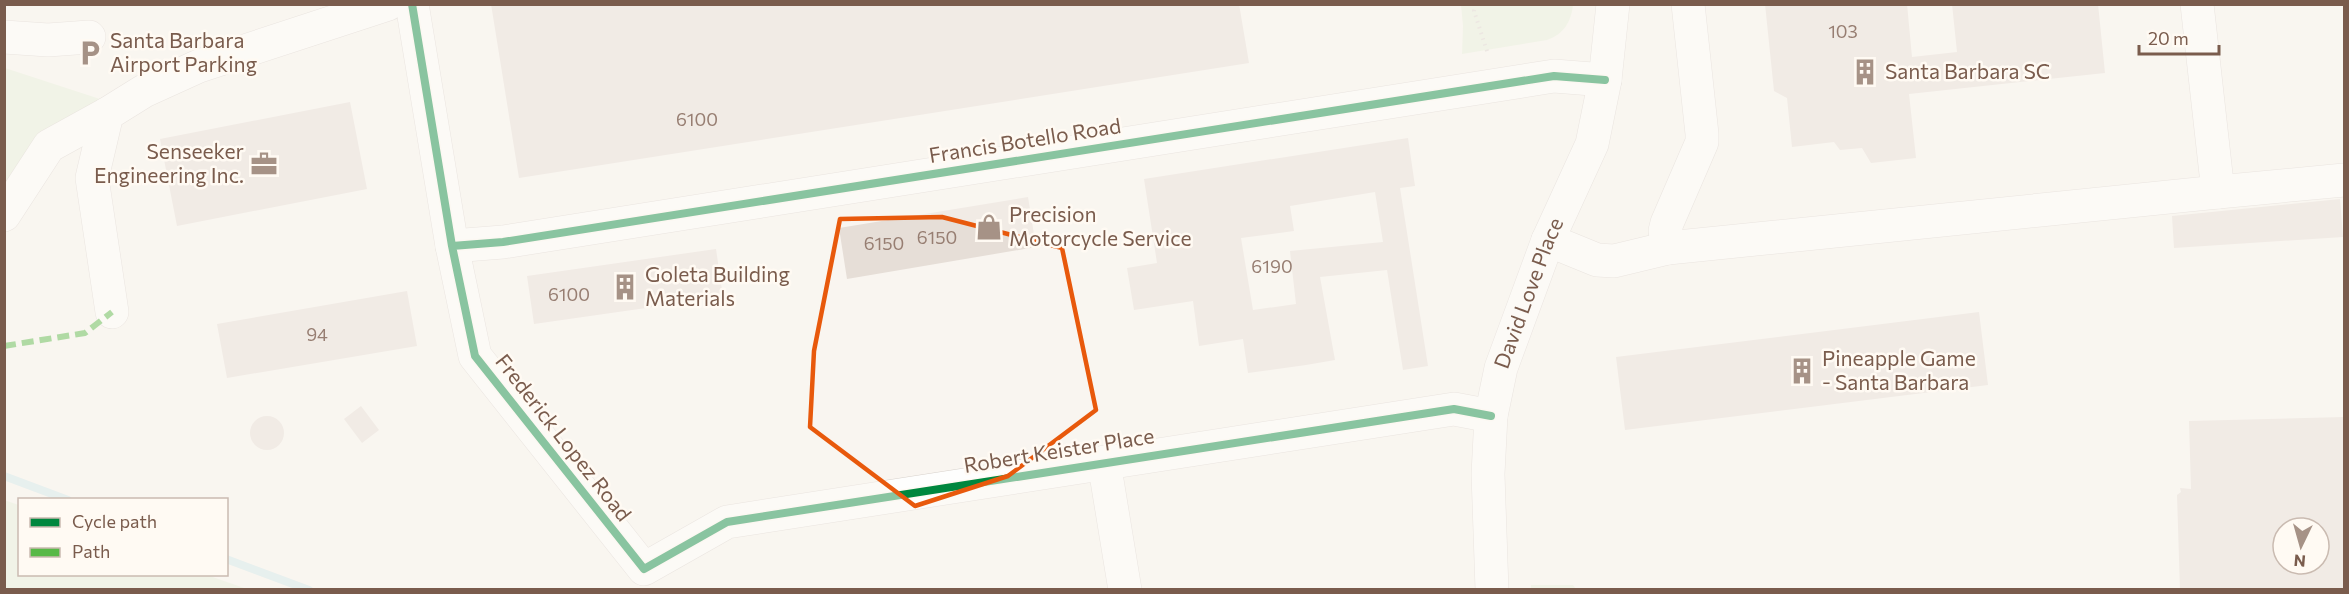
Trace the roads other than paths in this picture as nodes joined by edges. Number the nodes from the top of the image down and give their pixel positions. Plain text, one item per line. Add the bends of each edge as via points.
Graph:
1 (388, 4) edge
2 (412, 4) edge
3 (1613, 4) edge
4 (1688, 4) edge
5 (2197, 4) edge
6 (4, 37) edge
7 (90, 37) dead end
8 (1605, 80) junction
9 (107, 114) junction
10 (2344, 180) edge
11 (2218, 192) junction
12 (4, 215) edge
13 (1548, 240) junction
14 (452, 246) junction
15 (1668, 248) junction
16 (112, 312) dead end
17 (1491, 416) junction
18 (1104, 462) junction
19 (644, 569) joint
20 (1125, 590) edge
21 (1492, 590) edge

1 - 9 street via 199,66 144,91
2 - 14 street, Frederick Lopez Road
3 - 8 street, David Love Place
4 - 15 street via 1702,142 1667,223
5 - 11 street
6 - 7 street
8 - 13 street, David Love Place via 1592,144
8 - 14 street, Francis Botello Road via 1554,76 503,242
9 - 12 street via 49,146
9 - 16 street via 93,178
10 - 11 street
11 - 15 street
13 - 15 street via 1597,260 1614,261
13 - 17 street, David Love Place via 1501,368
14 - 19 street, Frederick Lopez Road via 475,356
17 - 18 street, Robert Keister Place via 1454,409
17 - 21 street, David Love Place via 1488,474
18 - 19 street, Robert Keister Place via 727,522
18 - 20 street

